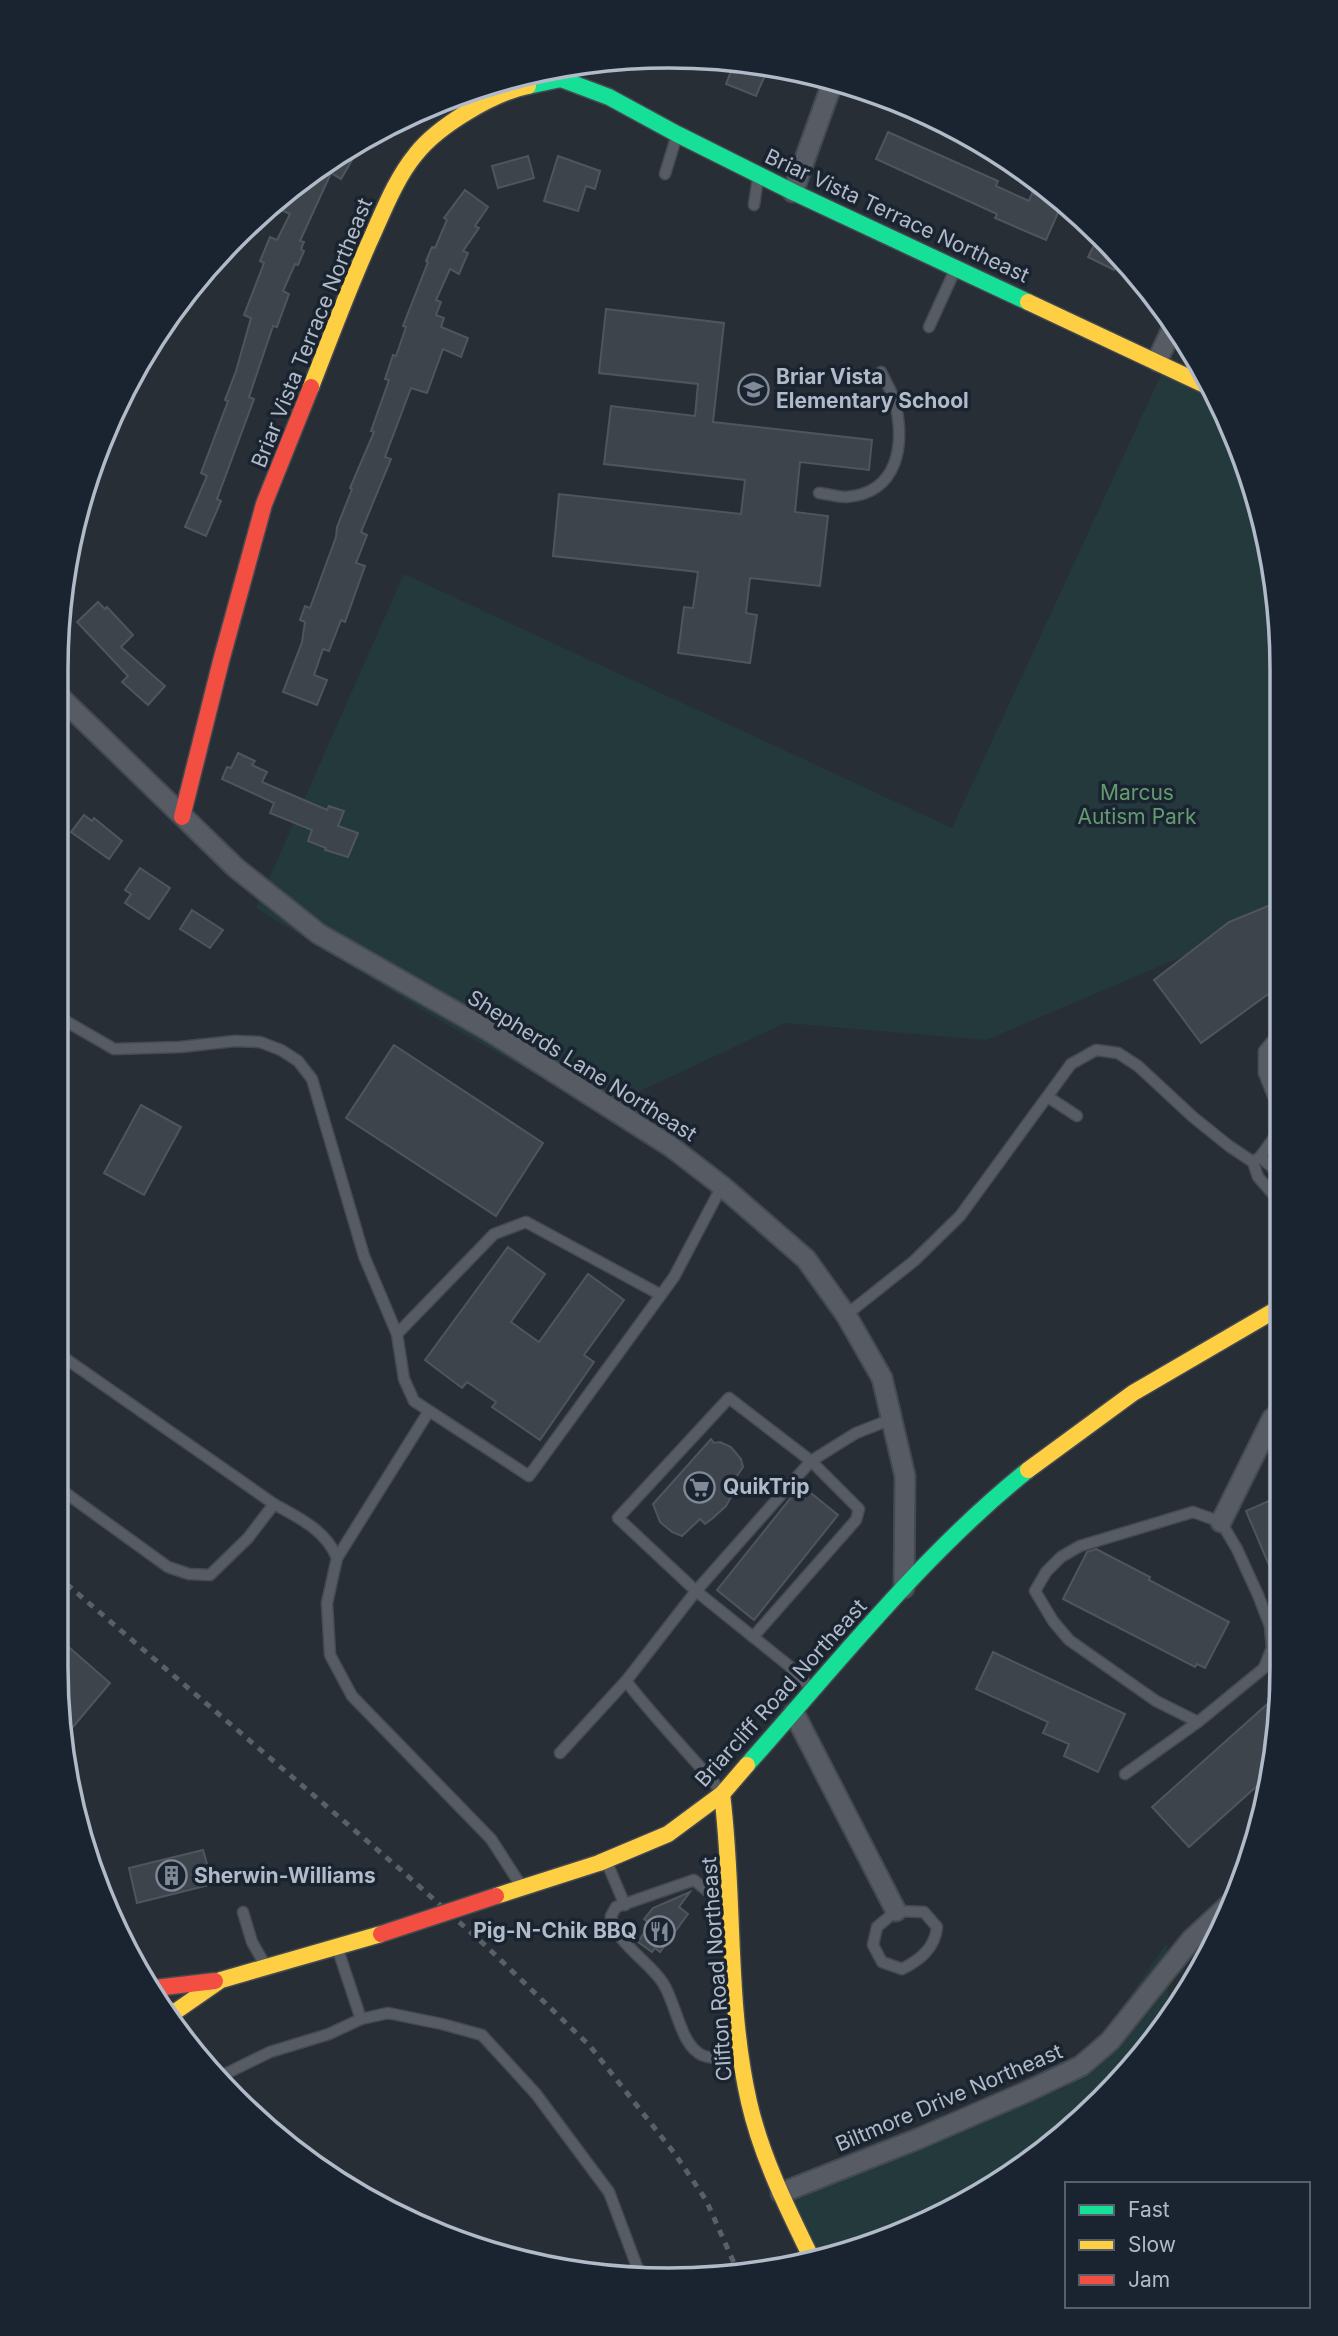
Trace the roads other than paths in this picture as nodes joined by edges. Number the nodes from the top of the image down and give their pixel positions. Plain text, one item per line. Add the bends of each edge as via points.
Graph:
1 (829, 90) edge
2 (677, 134) junction
3 (665, 174) dead end
4 (758, 174) junction
5 (793, 192) junction
6 (754, 205) dead end
7 (956, 268) junction
8 (929, 327) dead end
9 (1169, 335) edge
10 (1157, 361) junction
11 (881, 372) dead end
12 (1195, 380) edge
13 (819, 493) dead end
14 (68, 705) edge
15 (182, 817) junction
16 (68, 1022) edge
17 (1270, 1044) edge
18 (1270, 1088) edge
19 (1048, 1097) junction
20 (1077, 1116) dead end
21 (1270, 1142) edge
22 (1256, 1159) junction
23 (1270, 1168) edge
24 (722, 1186) junction
25 (1270, 1191) edge
26 (661, 1295) junction
27 (1270, 1310) edge
28 (846, 1315) junction
29 (397, 1334) junction
30 (68, 1360) edge
31 (429, 1411) junction
32 (891, 1419) junction
33 (1270, 1423) edge
34 (811, 1461) junction
35 (68, 1495) edge
36 (274, 1504) junction
37 (1221, 1522) junction
38 (337, 1558) junction
39 (904, 1588) junction
40 (696, 1591) junction
41 (1270, 1626) edge
42 (753, 1637) junction
43 (1270, 1653) edge
44 (626, 1681) junction
45 (814, 1690) junction
46 (794, 1713) junction
47 (1198, 1722) junction
48 (560, 1754) dead end
49 (1125, 1774) dead end
50 (722, 1794) junction
51 (606, 1861) junction
52 (522, 1888) junction
53 (732, 1898) junction
54 (625, 1905) junction
55 (896, 1911) junction
56 (243, 1912) dead end
57 (1215, 1917) edge
58 (336, 1946) junction
59 (265, 1966) junction
60 (221, 1980) junction
61 (161, 1987) edge
62 (176, 2010) edge
63 (361, 2019) junction
64 (741, 2057) junction
65 (227, 2073) edge
66 (781, 2193) junction
67 (808, 2251) edge
68 (637, 2266) edge

1 - 5 street
2 - 3 lane
2 - 4 main road, Briar Vista Terrace Northeast
2 - 15 main road, Briar Vista Terrace Northeast via 609,97 561,79 514,89 452,121 416,154 388,200 363,256 264,504
4 - 5 main road, Briar Vista Terrace Northeast
4 - 6 lane
5 - 7 main road, Briar Vista Terrace Northeast
7 - 8 lane
7 - 10 main road, Briar Vista Terrace Northeast
9 - 10 street
10 - 12 main road, Briar Vista Terrace Northeast
11 - 13 lane via 899,426 891,473 873,490 846,497
14 - 15 street, Shepherds Lane Northeast
15 - 24 street, Shepherds Lane Northeast via 241,872 319,934 502,1039 670,1146
16 - 29 lane via 114,1049 260,1042 298,1061 312,1079 364,1256
17 - 18 lane via 1264,1051 1264,1073
19 - 20 lane
19 - 22 lane via 1071,1064 1096,1050 1118,1053 1229,1146
19 - 28 lane via 960,1216 914,1261
21 - 22 lane
22 - 23 lane
22 - 25 lane via 1258,1177
24 - 26 lane
24 - 28 street, Shepherds Lane Northeast via 806,1259
26 - 29 lane via 526,1222 494,1234
26 - 31 lane via 529,1476
27 - 39 main road, Briarcliff Road Northeast via 1133,1394 1055,1449 1000,1493
28 - 32 street, Shepherds Lane Northeast via 881,1378
29 - 31 lane via 404,1379 414,1401
30 - 36 lane
31 - 38 lane
32 - 34 lane via 856,1433
32 - 39 street, Shepherds Lane Northeast via 905,1476
33 - 37 street
34 - 40 lane
34 - 40 lane via 729,1398 618,1518
34 - 42 lane via 859,1509 856,1520
35 - 36 lane via 168,1567 210,1575
36 - 38 lane via 315,1528 332,1544
37 - 41 lane
37 - 47 lane via 1193,1512 1080,1546 1061,1557 1035,1591 1069,1640 1156,1701
38 - 52 lane via 327,1603 330,1655 352,1696 491,1839
39 - 45 main road, Briarcliff Road Northeast
40 - 42 lane
40 - 44 lane
42 - 45 lane
43 - 47 lane via 1264,1668
44 - 48 lane
44 - 50 lane
45 - 46 main road, Briarcliff Road Northeast
46 - 50 main road, Briarcliff Road Northeast
46 - 55 street
47 - 49 lane
50 - 51 main road, Briarcliff Road Northeast via 668,1834
50 - 53 main road, Clifton Road Northeast
51 - 52 main road, Briarcliff Road Northeast
51 - 54 lane
52 - 58 main road, Briarcliff Road Northeast, bridge
53 - 54 lane via 706,1890 694,1880
53 - 64 main road, Clifton Road Northeast
54 - 64 lane via 611,1916 613,1928 665,1986 694,2050 705,2057
55 - 55 lane via 877,1927 873,1945 883,1962 902,1969 920,1960 936,1938 937,1927 924,1912
56 - 59 lane
57 - 66 street, Biltmore Drive Northeast via 1191,1940 1110,2041 1081,2066
58 - 59 main road, Briarcliff Road Northeast
58 - 63 lane
59 - 60 main road, Briarcliff Road Northeast
60 - 61 main road
60 - 62 main road, Briarcliff Road Northeast
63 - 65 lane
63 - 68 lane via 388,2013 482,2035 536,2094 609,2192
64 - 66 main road, Clifton Road Northeast via 754,2120
66 - 67 main road, Clifton Road Northeast

